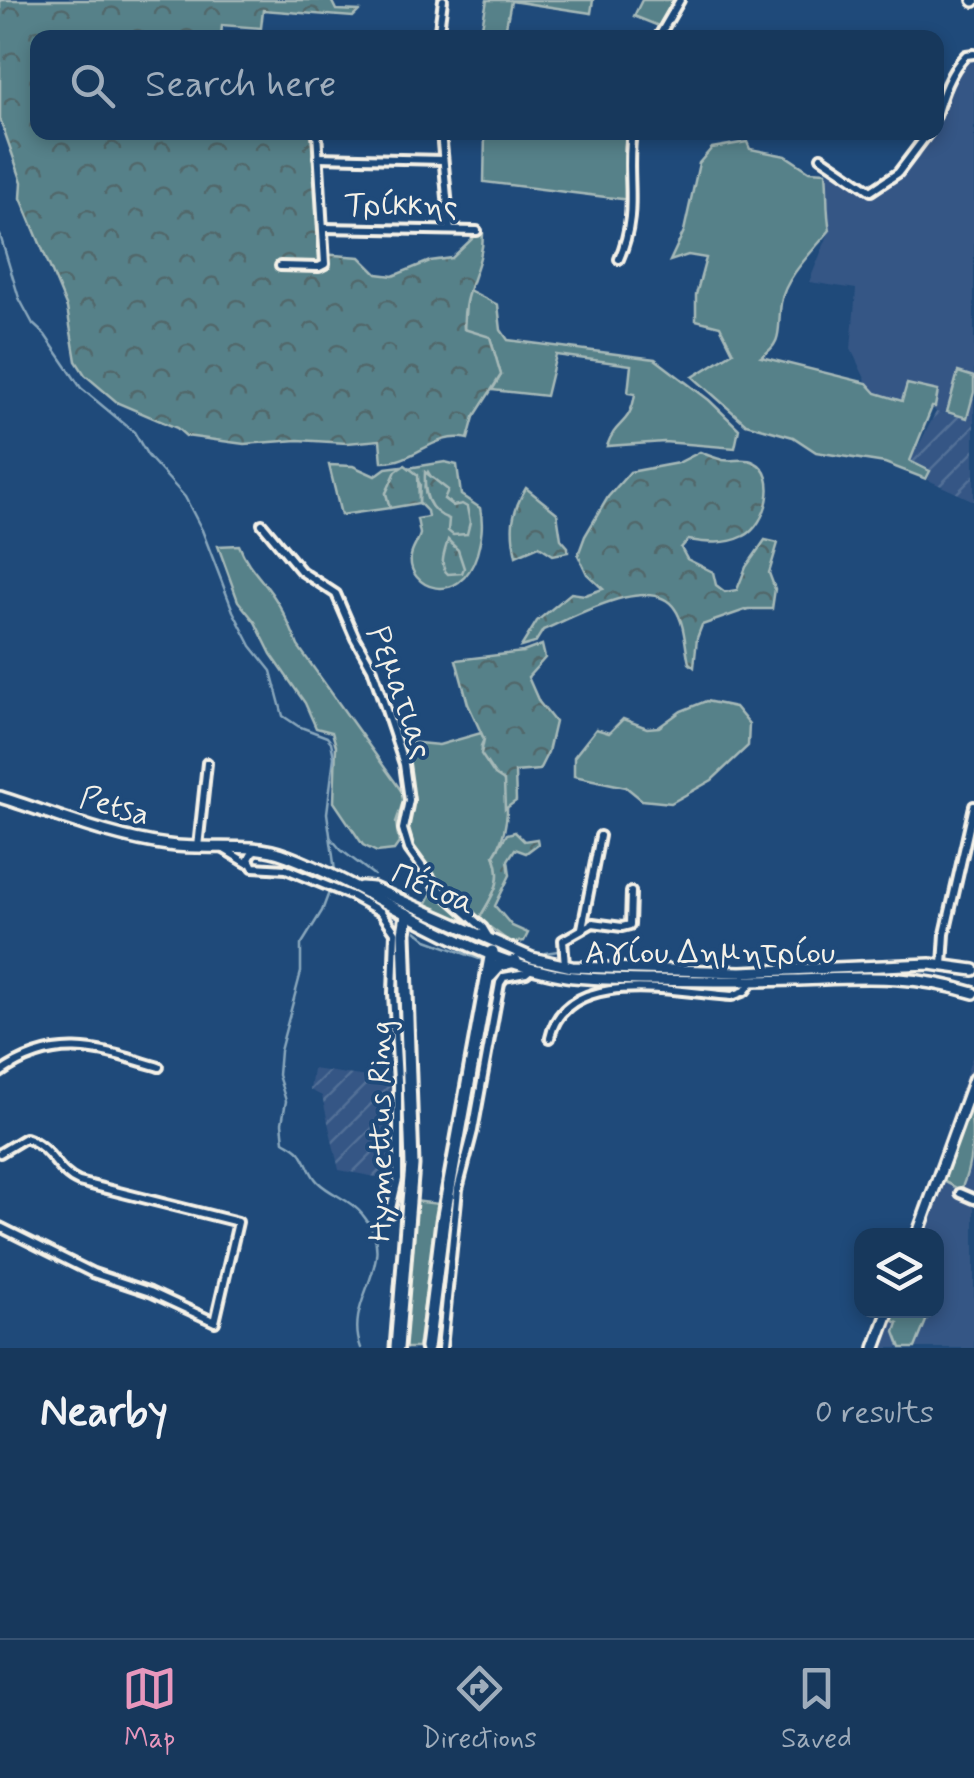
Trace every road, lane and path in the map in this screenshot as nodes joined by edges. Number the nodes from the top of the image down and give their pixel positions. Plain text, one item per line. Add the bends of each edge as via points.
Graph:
1 (443, 0) edge
2 (680, 0) edge
3 (439, 30) edge
4 (663, 30) edge
5 (974, 54) edge
6 (944, 93) edge
7 (317, 140) edge
8 (442, 140) edge
9 (631, 140) edge
10 (923, 140) edge
11 (318, 157) junction
12 (821, 157) dead end
13 (443, 160) junction
14 (324, 228) junction
15 (450, 230) junction
16 (477, 231) dead end
17 (620, 259) dead end
18 (280, 266) dead end
19 (262, 524) dead end
20 (207, 764) dead end
21 (0, 797) edge
22 (974, 806) edge
23 (600, 836) dead end
24 (198, 847) junction
25 (218, 847) junction
26 (255, 848) junction
27 (300, 860) joint
28 (255, 868) junction
29 (355, 891) junction
30 (631, 892) dead end
31 (410, 910) junction
32 (582, 928) junction
33 (451, 934) joint
34 (491, 946) junction
35 (515, 962) junction
36 (943, 965) junction
37 (565, 966) junction
38 (532, 968) junction
39 (974, 970) edge
40 (488, 979) junction
41 (752, 982) junction
42 (973, 994) edge
43 (550, 1038) dead end
44 (159, 1067) dead end
45 (0, 1073) edge
46 (974, 1079) edge
47 (0, 1152) edge
48 (960, 1193) dead end
49 (974, 1199) edge
50 (390, 1213) dead end
51 (0, 1227) edge
52 (920, 1228) edge
53 (886, 1318) edge
54 (397, 1348) edge
55 (427, 1348) edge
56 (442, 1348) edge
57 (875, 1348) edge

1 - 3 street
2 - 4 street
5 - 6 street via 958,64
7 - 11 street
8 - 13 street
9 - 17 street via 632,202
10 - 12 street via 898,173 871,190
11 - 13 street
11 - 14 street
13 - 15 street
14 - 15 street, Τρίκκης
14 - 18 street via 322,266
15 - 16 street, Τρίκκης
19 - 34 street, Ρεματιας via 301,570 336,594 372,668 404,764 409,849 428,877 483,928
20 - 24 street
21 - 24 street, Petsa via 149,842
22 - 36 street
23 - 32 street
24 - 25 street, Petsa
25 - 26 street, Petsa
25 - 28 street, Petsa
26 - 27 street, Petsa
26 - 28 street
27 - 29 street, Πέτσα
28 - 29 street, Petsa via 294,871
29 - 31 street, Πέτσα
29 - 50 street, Πέτσα via 396,932 398,1166
30 - 32 street via 628,926
31 - 33 street, Πέτσα
31 - 34 street, Πέτσα
31 - 54 highway, Hymettus Ring via 404,934 411,1189
32 - 37 street via 562,941
33 - 34 street, Αγίου Δημητρίου
34 - 35 street, Αγίου Δημητρίου
34 - 37 street, Αγίου Δημητρίου
34 - 40 highway, Hymettus Ring
35 - 38 street, Αγίου Δημητρίου
35 - 40 highway via 496,968
36 - 37 street, Αγίου Δημητρίου via 741,972
36 - 39 street, Αγίου Δημητρίου
38 - 41 street, Αγίου Δημητρίου via 586,978
38 - 56 street via 500,983 458,1189
40 - 55 highway, Hymettus Ring via 442,1221
41 - 42 street, Αγίου Δημητρίου via 898,977
41 - 43 street via 732,996 637,988 586,996 565,1007
44 - 45 street via 96,1049 50,1050 31,1053
46 - 52 street
47 - 51 street via 25,1138 40,1143 79,1182 238,1222 215,1322
48 - 49 street
53 - 57 street

